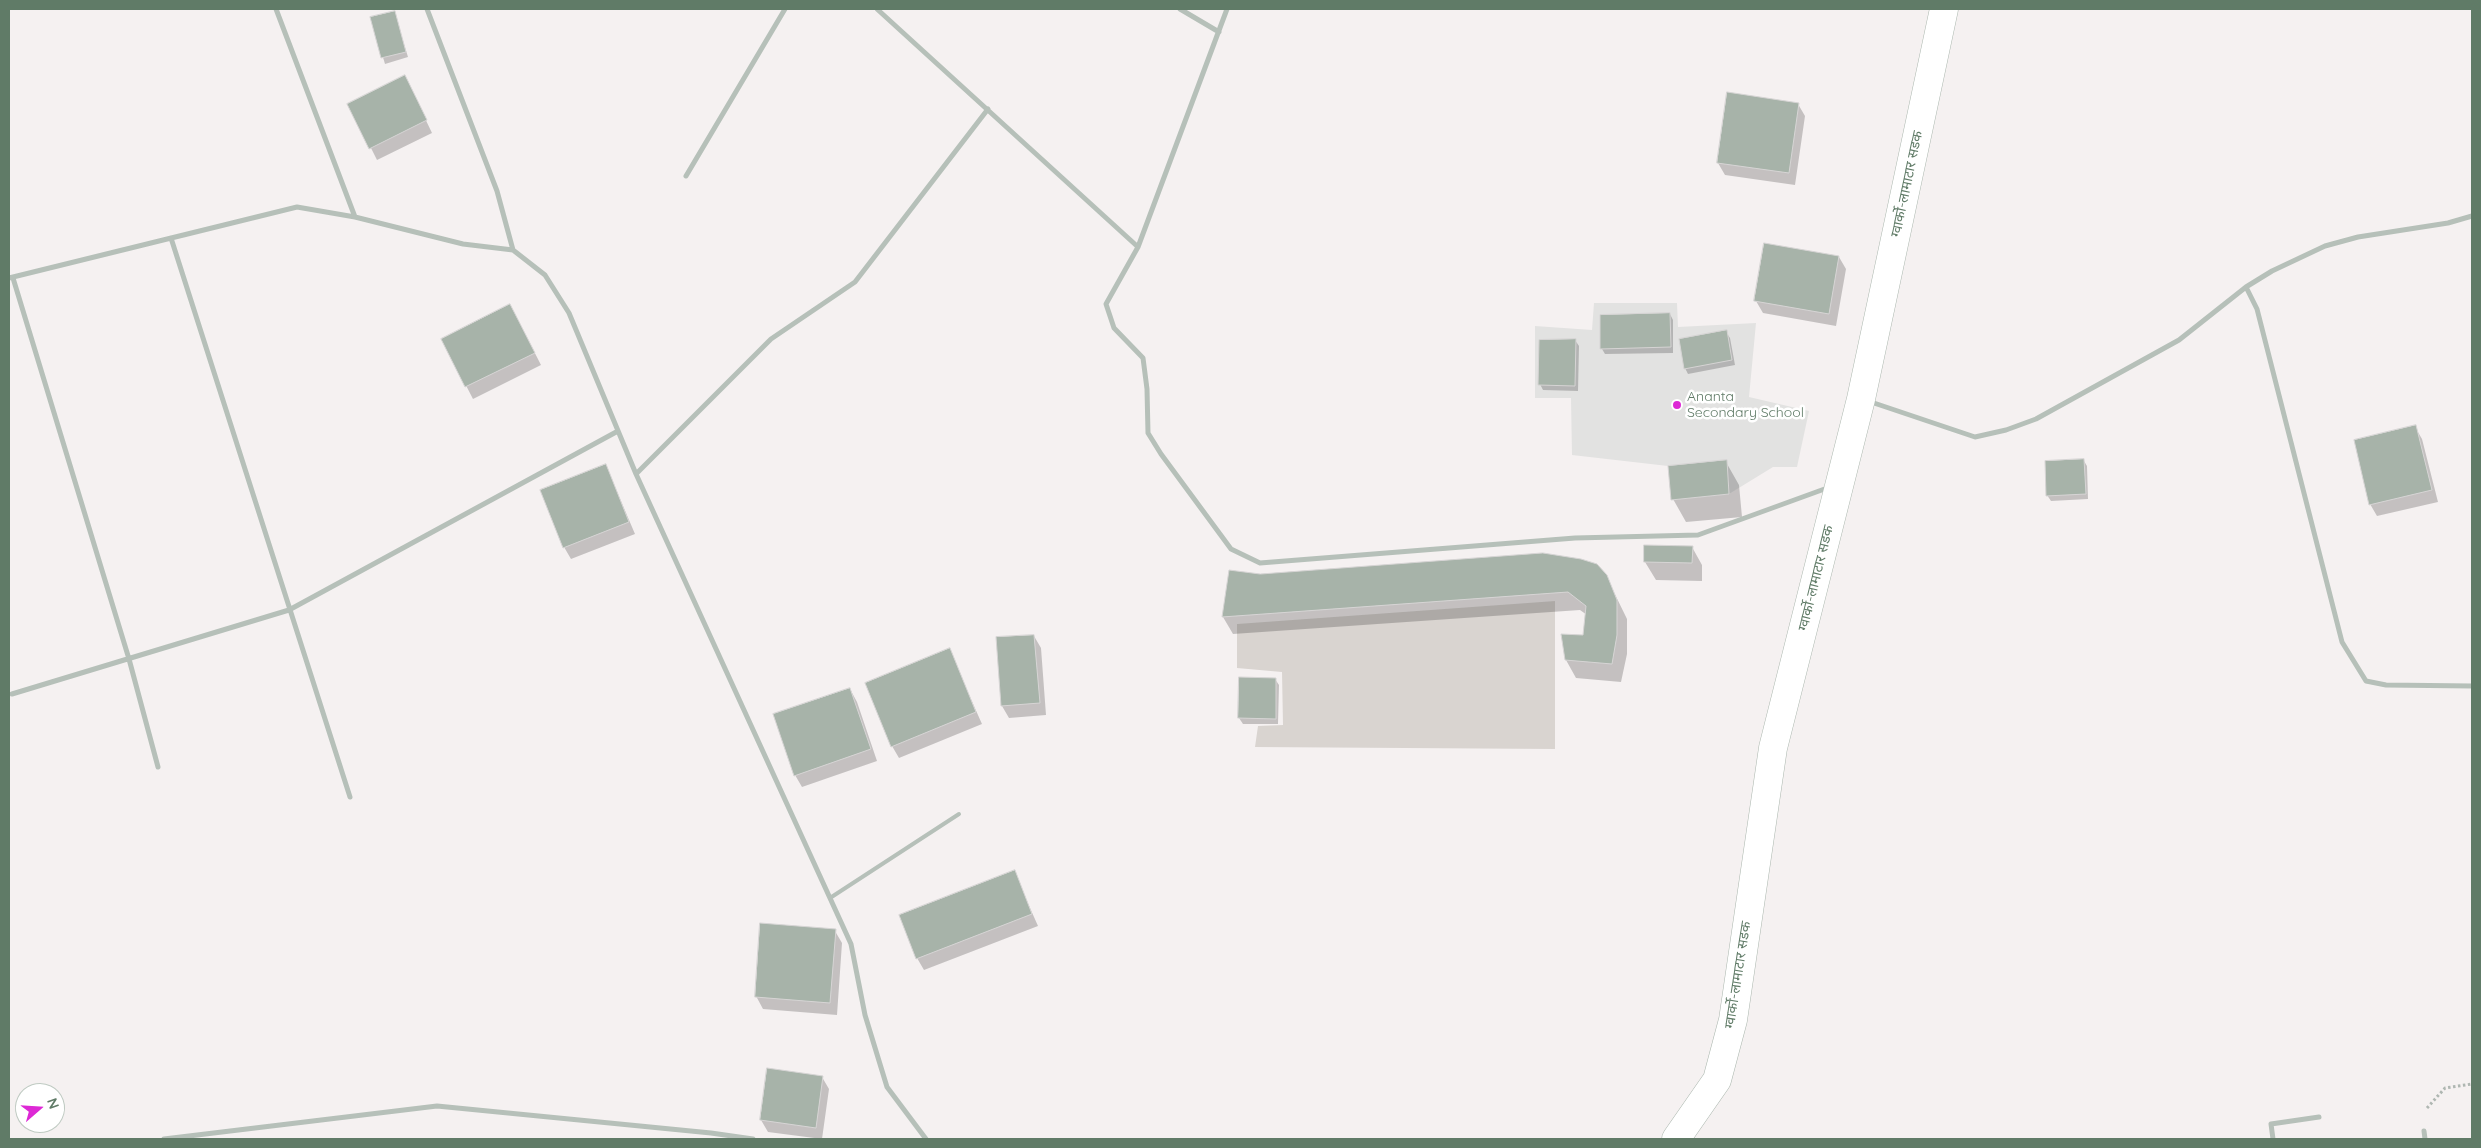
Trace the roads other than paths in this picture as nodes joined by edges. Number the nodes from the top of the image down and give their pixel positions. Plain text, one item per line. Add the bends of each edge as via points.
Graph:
1 (276, 9) edge
2 (427, 9) edge
3 (785, 9) edge
4 (877, 9) edge
5 (1180, 9) edge
6 (1227, 9) edge
7 (1944, 9) edge
8 (1219, 32) junction
9 (988, 109) junction
10 (686, 176) dead end
11 (2472, 216) edge
12 (354, 217) junction
13 (171, 238) junction
14 (1138, 247) junction
15 (514, 250) junction
16 (11, 278) edge
17 (2246, 287) junction
18 (1861, 399) junction
19 (618, 431) junction
20 (636, 474) junction
21 (1840, 484) junction
22 (289, 610) junction
23 (129, 659) junction
24 (2472, 686) edge
25 (12, 694) dead end
26 (158, 766) dead end
27 (350, 796) dead end
28 (959, 814) dead end
29 (830, 898) junction
30 (2319, 1117) dead end
31 (2424, 1131) road end
32 (164, 1139) edge
33 (753, 1139) edge
34 (926, 1139) edge
35 (1676, 1139) edge
36 (2273, 1139) edge
37 (2425, 1139) edge

1 - 12 street
2 - 15 street via 497,191
3 - 10 street
4 - 9 street
5 - 8 street
6 - 8 street
7 - 18 main road, ग्वार्को-लामाटार सडक
8 - 14 street
9 - 14 street
9 - 20 street via 855,282 771,338
11 - 17 street via 2448,224 2358,237 2325,246 2272,270
12 - 13 street via 296,207
12 - 15 street via 463,244
13 - 16 street
13 - 22 street
14 - 21 street via 1106,304 1114,328 1143,358 1148,433 1231,549 1260,563 1574,538 1698,535
15 - 19 street via 545,275 568,313
16 - 23 street
17 - 18 street via 2178,340 2036,419 2006,430 1975,436
17 - 24 street via 2257,308 2342,642 2354,666 2366,682
18 - 21 main road, ग्वार्को-लामाटार सडक
19 - 20 street
19 - 22 street
20 - 29 street
21 - 35 main road, ग्वार्को-लामाटार सडक via 1773,748 1733,1020 1717,1080
22 - 23 street
22 - 27 street
23 - 25 street
23 - 26 street
28 - 29 lane
29 - 34 street via 851,944 866,1015 887,1086
30 - 36 street via 2271,1124
31 - 37 street
32 - 33 street via 437,1106 711,1132

